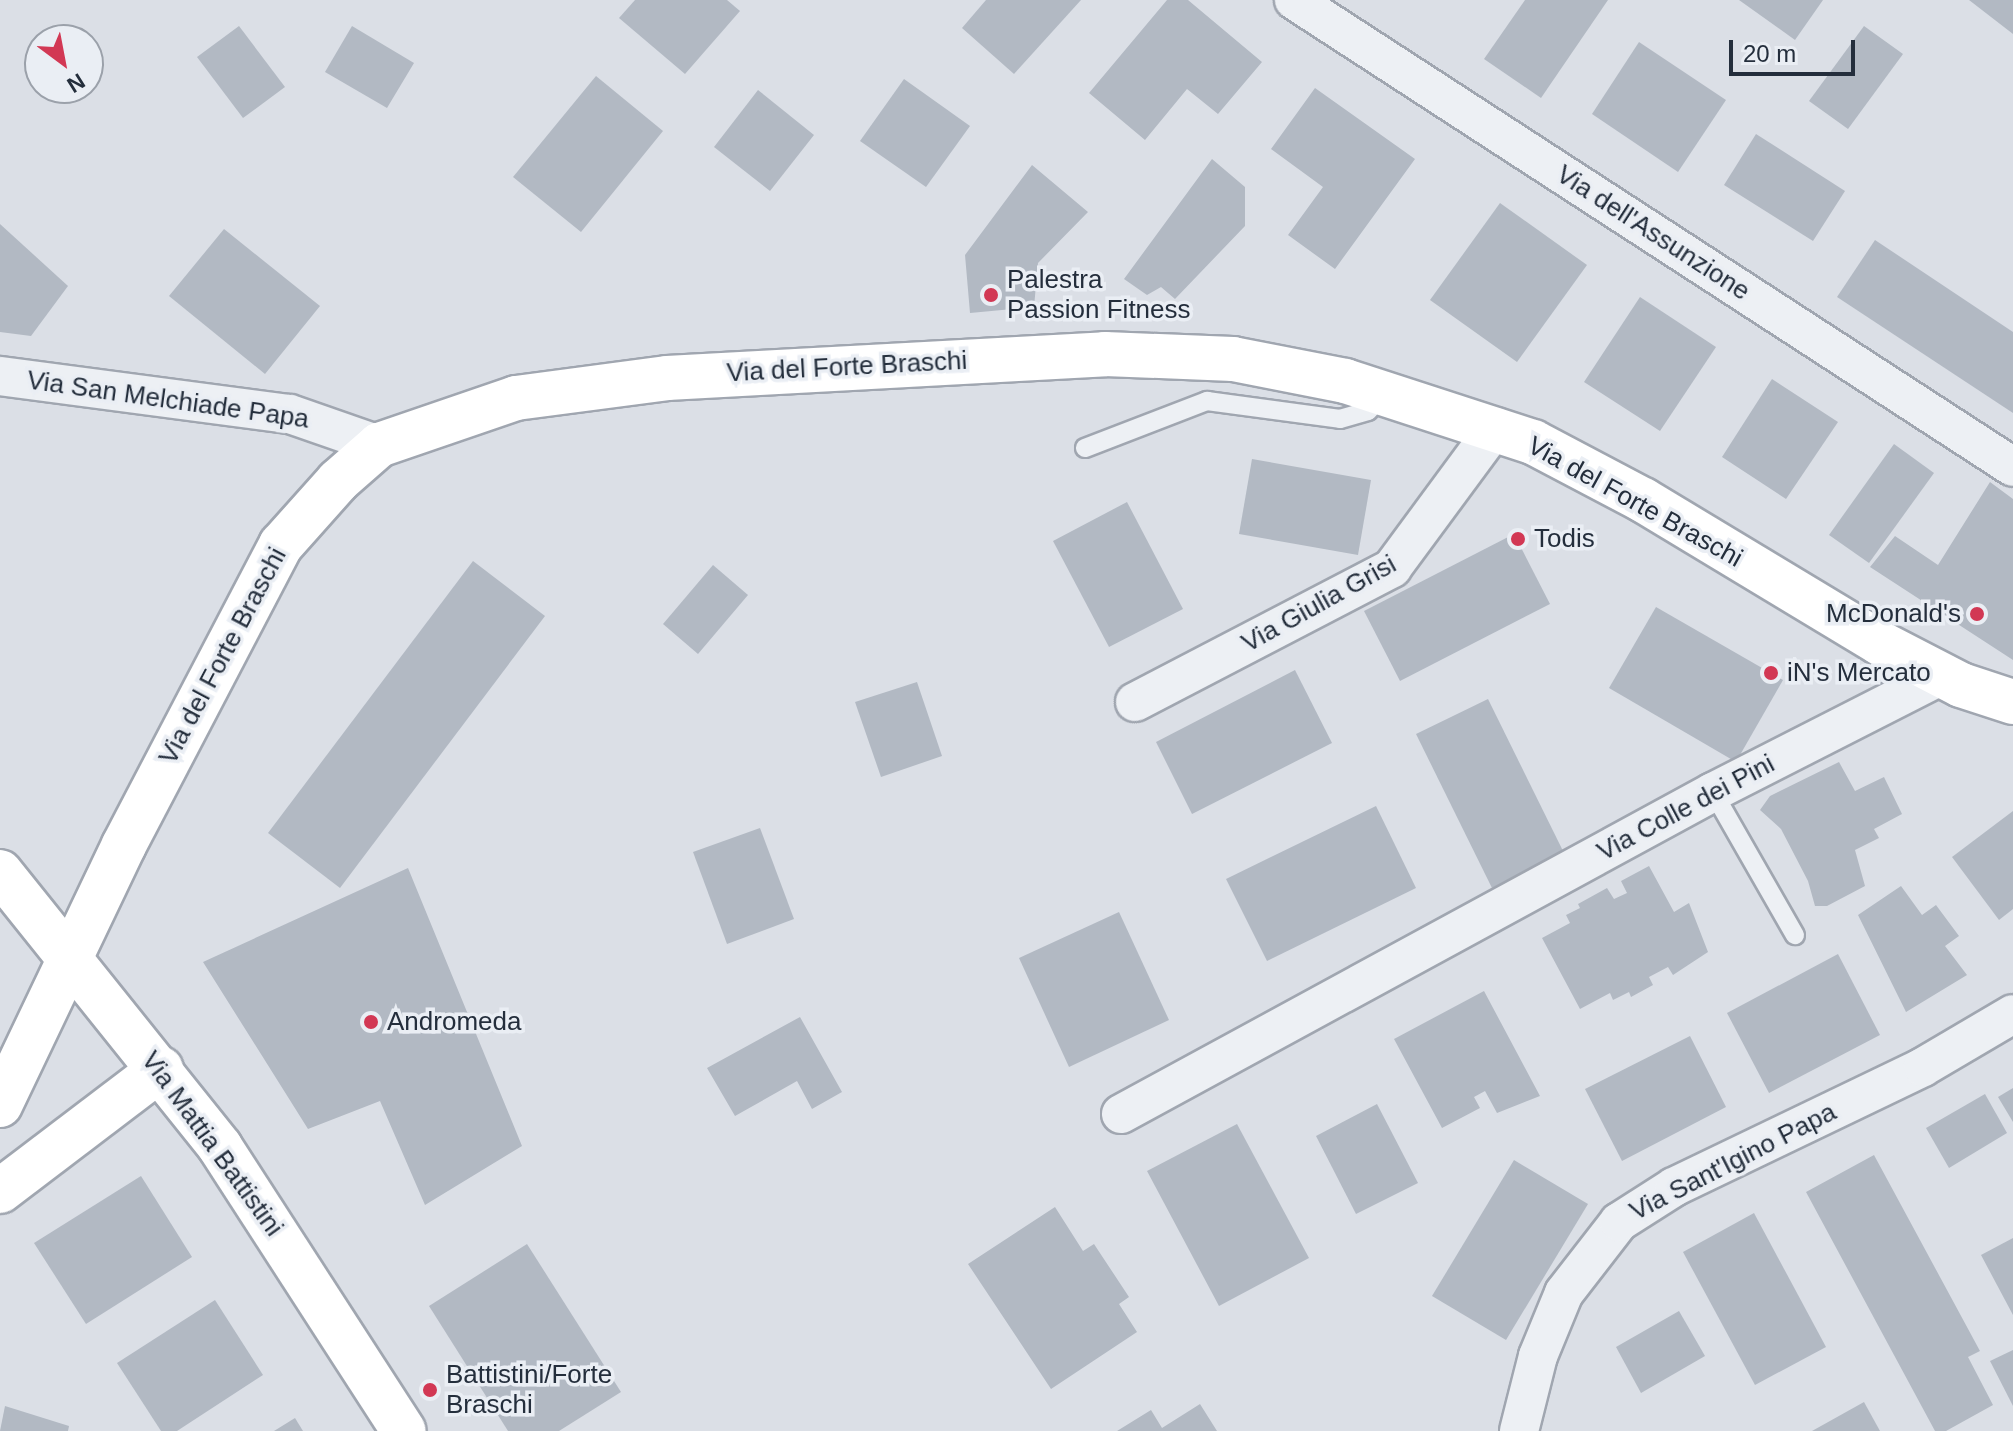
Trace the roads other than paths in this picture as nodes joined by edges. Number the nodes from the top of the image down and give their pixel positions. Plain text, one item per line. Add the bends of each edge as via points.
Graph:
1 (1294, 0) edge
2 (0, 376) edge
3 (1386, 392) junction
4 (1496, 427) junction
5 (379, 445) junction
6 (1085, 448) dead end
7 (2013, 467) edge
8 (1941, 676) junction
9 (1135, 702) dead end
10 (2013, 702) edge
11 (1713, 792) junction
12 (0, 872) edge
13 (1795, 935) dead end
14 (68, 959) junction
15 (2013, 1014) edge
16 (161, 1069) junction
17 (0, 1105) edge
18 (1121, 1114) dead end
19 (0, 1191) edge
20 (404, 1431) edge
21 (1519, 1431) edge

1 - 7 street, Via dell'Assunzione
2 - 5 street, Via San Melchiade Papa via 290,414
3 - 4 street, Via del Forte Braschi
3 - 5 street, Via del Forte Braschi via 1211,357 1037,356 750,372 554,391 464,412
3 - 6 lane via 1368,411 1340,419 1207,401
4 - 8 street, Via del Forte Braschi via 1643,500
4 - 9 street, Via Giulia Grisi via 1392,568
5 - 14 street, Via del Forte Braschi via 298,523 267,565
8 - 10 street, Via del Forte Braschi
8 - 11 street, Via Colle dei Pini
11 - 13 lane
11 - 18 street, Via Colle dei Pini
12 - 14 street, Via Mattia Battistini
14 - 16 street, Via Mattia Battistini
14 - 17 street, Via del Forte Braschi
15 - 21 street, Via Sant'Igino Papa via 1923,1067 1674,1187 1619,1222 1564,1293 1543,1342
16 - 19 street
16 - 20 street, Via Mattia Battistini via 227,1157

